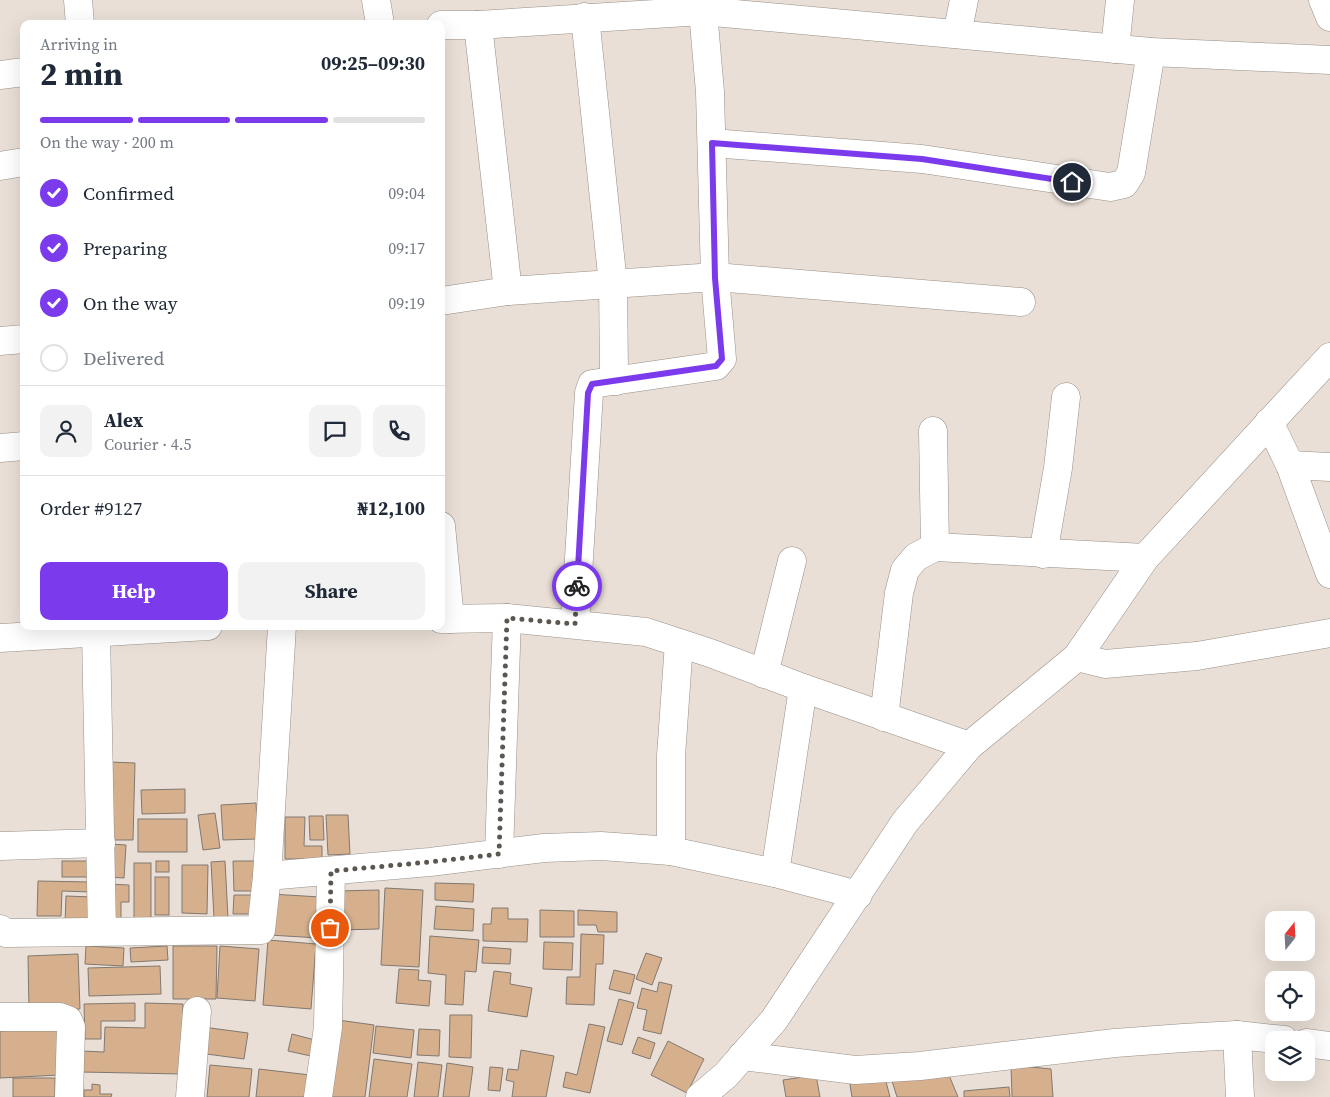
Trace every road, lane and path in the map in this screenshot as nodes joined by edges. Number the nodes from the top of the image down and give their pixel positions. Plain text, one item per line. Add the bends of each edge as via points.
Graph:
1 (78, 0) edge
2 (376, 0) edge
3 (964, 0) edge
4 (1120, 0) edge
5 (1323, 0) edge
6 (703, 5) edge
7 (821, 11) edge
8 (585, 17) junction
9 (1330, 17) edge
10 (80, 20) edge
11 (379, 20) edge
12 (478, 24) junction
13 (445, 25) edge
14 (957, 34) junction
15 (1115, 49) junction
16 (1151, 52) junction
17 (1330, 60) edge
18 (20, 72) edge
19 (0, 75) edge
20 (712, 143) junction
21 (20, 163) edge
22 (0, 166) edge
23 (715, 278) junction
24 (613, 284) junction
25 (508, 291) junction
26 (445, 300) edge
27 (1021, 302) dead end
28 (20, 339) edge
29 (0, 341) edge
30 (1330, 357) edge
31 (616, 382) junction
32 (1066, 397) dead end
33 (1269, 422) junction
34 (933, 431) dead end
35 (20, 446) edge
36 (0, 448) edge
37 (1290, 465) junction
38 (1330, 467) edge
39 (936, 547) junction
40 (1043, 554) junction
41 (1145, 558) junction
42 (792, 561) dead end
43 (1330, 574) edge
44 (445, 600) edge
45 (507, 618) junction
46 (446, 619) edge
47 (575, 624) junction
48 (144, 630) edge
49 (282, 630) edge
50 (1330, 632) edge
51 (96, 633) junction
52 (0, 638) edge
53 (679, 642) junction
54 (1077, 657) junction
55 (764, 674) junction
56 (803, 688) junction
57 (884, 717) junction
58 (970, 746) junction
59 (101, 843) junction
60 (0, 846) edge
61 (671, 851) junction
62 (499, 854) junction
63 (331, 871) junction
64 (774, 873) junction
65 (266, 876) junction
66 (858, 895) junction
67 (2, 932) edge
68 (102, 932) junction
69 (197, 1011) dead end
70 (0, 1017) edge
71 (1237, 1035) junction
72 (1265, 1038) edge
73 (1315, 1044) edge
74 (1330, 1046) edge
75 (742, 1056) junction
76 (69, 1097) edge
77 (190, 1097) edge
78 (318, 1097) edge
79 (700, 1097) edge
80 (1240, 1097) edge

1 - 10 street
2 - 11 street
3 - 14 street
4 - 15 street
5 - 9 street
6 - 7 street
6 - 8 street
6 - 20 street
7 - 14 street
8 - 12 street
8 - 24 street
12 - 13 street
12 - 25 street
14 - 15 street
15 - 16 street
16 - 17 street
16 - 20 street via 1130,173 1124,184 1110,187 922,159
18 - 19 street
20 - 23 street
21 - 22 street
23 - 24 street
23 - 27 street
23 - 31 street via 722,354 716,366
24 - 25 street
24 - 31 street
25 - 26 street
28 - 29 street
30 - 33 street
31 - 47 street via 592,384 588,393
32 - 40 street
33 - 37 street
33 - 41 street
34 - 39 street
35 - 36 street
37 - 38 street
37 - 43 street
39 - 40 street
39 - 57 street via 916,557 906,570 899,593
40 - 41 street
41 - 54 street
42 - 55 street
44 - 46 street
45 - 46 street
45 - 47 street
45 - 62 street
47 - 53 street via 646,632
48 - 51 street
49 - 65 street
50 - 54 street via 1197,656 1105,664
51 - 52 street
51 - 59 street
53 - 55 street
53 - 61 street via 671,756
54 - 58 street
55 - 56 street
56 - 57 street
56 - 64 street
57 - 58 street
58 - 66 street via 905,822
59 - 60 street
59 - 68 street
61 - 62 street via 601,846
61 - 64 street
62 - 63 street
63 - 65 street
63 - 78 street via 328,1027
64 - 66 street
65 - 68 street via 261,930
66 - 75 street via 774,1020
67 - 68 street
69 - 77 street
70 - 76 street via 60,1017 68,1020 71,1027
71 - 72 street
71 - 75 street via 855,1070
71 - 80 street
73 - 74 street
75 - 79 street

